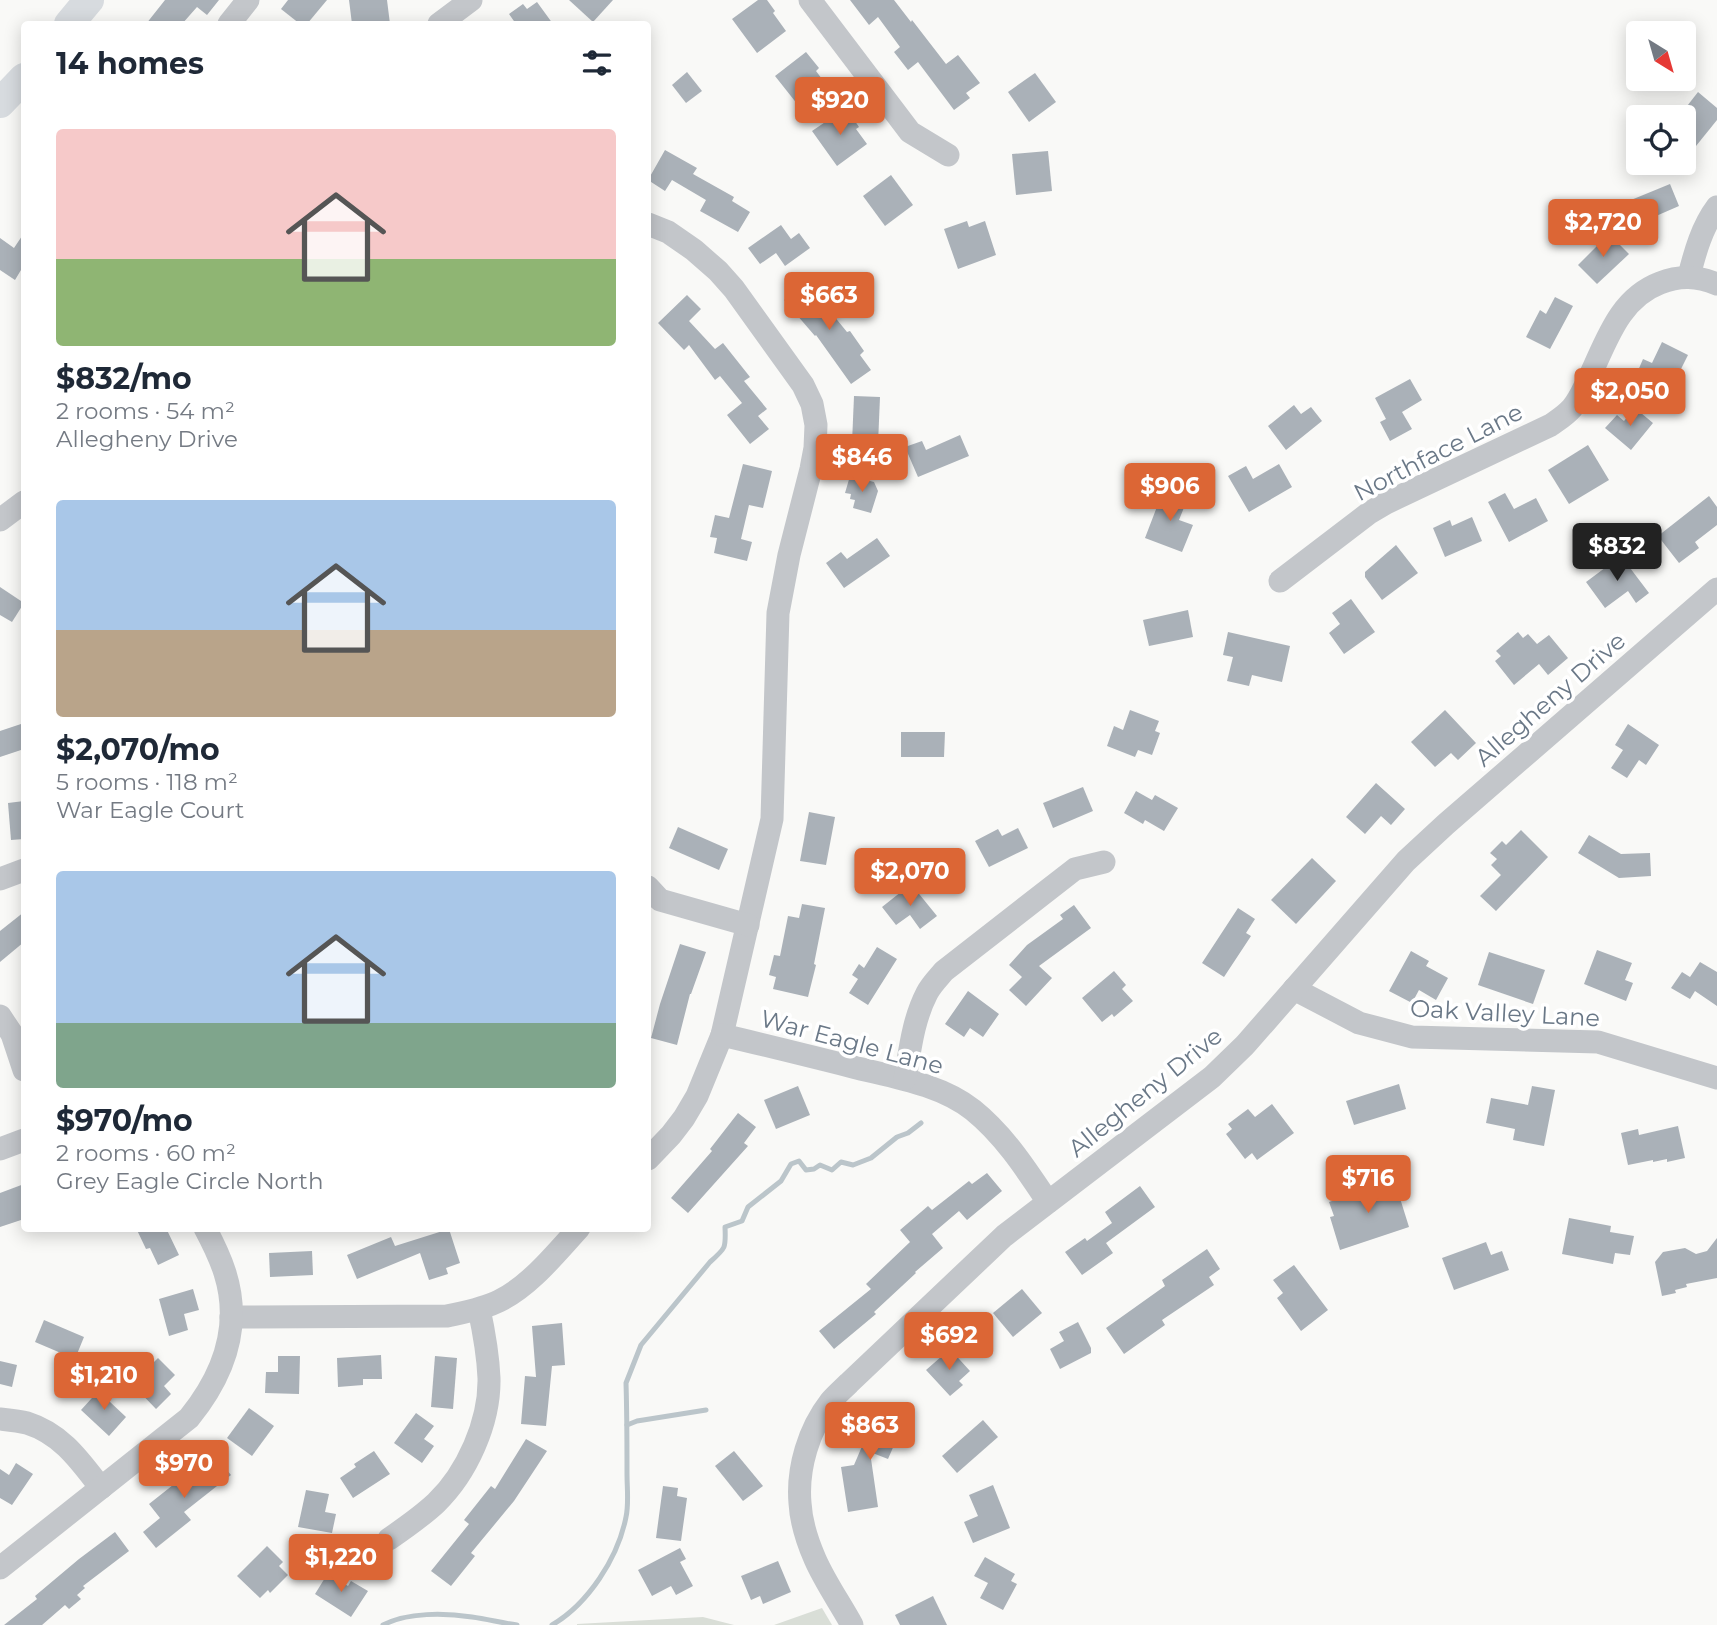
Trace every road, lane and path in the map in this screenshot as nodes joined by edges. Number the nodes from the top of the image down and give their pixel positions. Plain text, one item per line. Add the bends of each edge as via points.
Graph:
1 (89, 0) edge
2 (471, 0) edge
3 (810, 0) edge
4 (72, 21) edge
5 (443, 21) edge
6 (21, 81) edge
7 (0, 103) edge
8 (948, 155) dead end
9 (1717, 207) edge
10 (651, 225) edge
11 (1689, 276) junction
12 (1717, 284) edge
13 (21, 504) edge
14 (0, 520) edge
15 (1280, 581) dead end
16 (1717, 589) edge
17 (1104, 862) dead end
18 (21, 871) edge
19 (0, 879) edge
20 (651, 890) edge
21 (748, 925) junction
22 (1294, 989) junction
23 (0, 1016) edge
24 (722, 1035) junction
25 (21, 1061) edge
26 (1717, 1078) edge
27 (905, 1080) junction
28 (21, 1141) edge
29 (0, 1149) edge
30 (651, 1156) edge
31 (1048, 1202) junction
32 (207, 1232) edge
33 (575, 1232) edge
34 (479, 1309) junction
35 (231, 1317) junction
36 (0, 1419) edge
37 (101, 1488) junction
38 (389, 1539) dead end
39 (0, 1568) edge
40 (852, 1625) edge

1 - 4 main road
2 - 5 street
3 - 8 street via 910,132
6 - 7 main road
9 - 11 street via 1695,250
10 - 21 street via 694,250 734,289 803,385 816,425 811,469 778,612 772,819
11 - 12 street
11 - 15 street, Northface Lane via 1648,287 1633,298 1619,315 1581,395 1561,417 1386,503
13 - 14 street
16 - 22 street, Allegheny Drive via 1406,861
17 - 27 street via 1075,869 944,971 920,1008
18 - 19 street
20 - 21 street via 660,900
21 - 24 street
22 - 26 street, Oak Valley Lane via 1359,1023 1412,1037 1598,1042
22 - 31 street, Allegheny Drive via 1212,1077
23 - 25 street
24 - 27 street, War Eagle Lane
24 - 30 street via 697,1096
27 - 31 street, War Eagle Lane via 941,1091 971,1108 1009,1146
28 - 29 street
31 - 40 street, Allegheny Drive via 1004,1237 849,1383 830,1402 816,1426 800,1480 804,1527 815,1559
32 - 35 street via 225,1272
33 - 34 street via 514,1293
34 - 35 street via 447,1316
34 - 38 street via 489,1381 480,1432 470,1455 436,1503
35 - 37 street via 223,1364 202,1402
36 - 37 street via 27,1423 57,1439
37 - 39 street

